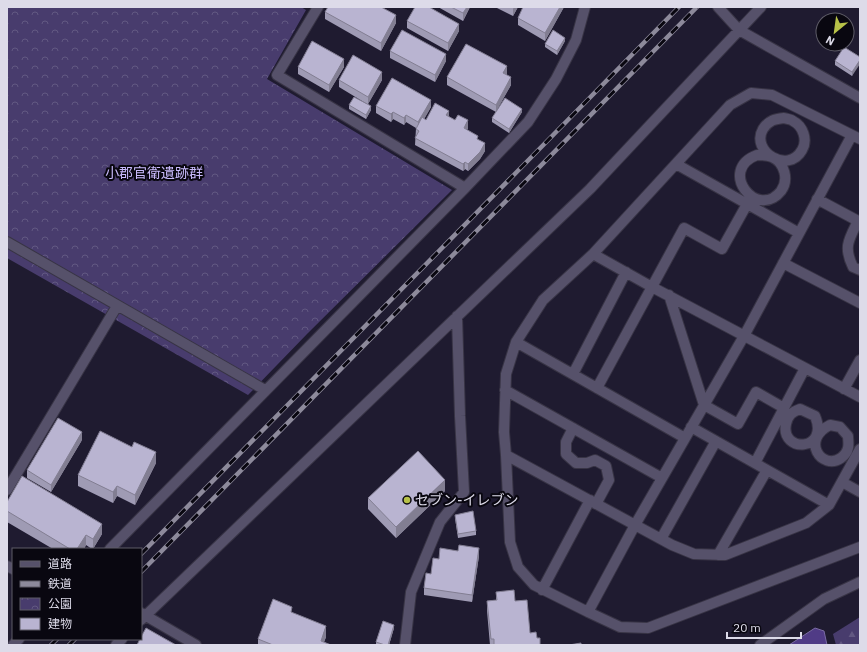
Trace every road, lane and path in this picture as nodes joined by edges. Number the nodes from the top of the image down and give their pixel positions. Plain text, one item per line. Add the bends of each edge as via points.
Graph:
1 (318, 7) edge
2 (586, 7) edge
3 (718, 7) edge
4 (762, 7) edge
5 (739, 30) junction
6 (860, 98) edge
7 (799, 108) junction
8 (793, 120) junction
9 (856, 137) edge
10 (773, 158) junction
11 (676, 164) junction
12 (466, 188) junction
13 (818, 199) junction
14 (749, 201) junction
15 (859, 221) edge
16 (799, 233) junction
17 (7, 242) edge
18 (594, 254) junction
19 (783, 263) junction
20 (860, 270) edge
21 (626, 272) junction
22 (652, 287) junction
23 (669, 295) junction
24 (860, 303) edge
25 (117, 306) junction
26 (457, 316) junction
27 (744, 336) junction
28 (516, 342) junction
29 (860, 360) edge
30 (805, 368) junction
31 (573, 374) junction
32 (597, 388) junction
33 (844, 389) junction
34 (265, 390) junction
35 (505, 390) junction
36 (860, 398) edge
37 (704, 405) junction
38 (784, 413) junction
39 (691, 427) junction
40 (573, 428) junction
41 (816, 436) junction
42 (685, 438) junction
43 (716, 441) junction
44 (506, 454) junction
45 (854, 454) edge
46 (755, 463) junction
47 (767, 470) junction
48 (662, 478) junction
49 (842, 482) junction
50 (7, 490) edge
51 (860, 492) edge
52 (593, 502) junction
53 (829, 505) junction
54 (634, 524) junction
55 (661, 539) junction
56 (860, 547) edge
57 (111, 548) edge
58 (718, 555) junction
59 (860, 582) edge
60 (542, 590) junction
61 (588, 612) junction
62 (142, 616) edge
63 (196, 645) edge
64 (405, 645) edge
65 (760, 645) edge

1 - 12 street via 277,75
2 - 12 street via 576,40 556,79 528,122
3 - 5 street
4 - 5 street
5 - 6 street
5 - 26 street via 590,189
7 - 8 street
7 - 9 street
7 - 11 street via 772,95 751,93 730,105
8 - 10 street via 774,119 767,123 760,134 765,152
8 - 10 street via 805,136 805,146 795,158 786,162
9 - 13 street
10 - 14 street via 757,155 744,163 741,183
10 - 14 street via 784,172 784,186 778,194 769,199
11 - 14 street
11 - 18 street
12 - 34 street
13 - 15 street
13 - 16 street
14 - 16 street
14 - 22 street via 722,250 684,228
15 - 20 street via 848,240 848,256 853,267
16 - 19 street
17 - 25 street
18 - 21 street
18 - 28 street via 543,300
19 - 24 street
19 - 27 street
21 - 22 street
21 - 31 street
22 - 23 street
22 - 32 street
23 - 27 street
23 - 37 street
25 - 34 street
25 - 50 street
26 - 62 street
26 - 64 street via 464,492 440,522 411,592
27 - 30 street
27 - 37 street
28 - 31 street
28 - 35 street via 506,374
29 - 33 street
30 - 33 street
30 - 38 street
31 - 32 street
32 - 42 street
33 - 36 street
34 - 57 street
35 - 40 street
35 - 44 street
37 - 38 street via 738,424 756,392
37 - 39 street
38 - 41 street via 800,409 816,416 819,424
38 - 41 street via 785,430 793,442 804,445
38 - 46 street
39 - 42 street
39 - 43 street
40 - 48 street
40 - 52 street via 566,442 566,454 576,462 595,460 606,466 609,480
41 - 45 street via 814,445 824,459 832,461
41 - 45 street via 830,425 840,427 848,436 849,447
42 - 48 street
43 - 46 street
43 - 55 street
44 - 52 street
44 - 60 street via 510,542 518,567
45 - 49 street
46 - 47 street
47 - 53 street
47 - 58 street
48 - 54 street
49 - 51 street
49 - 53 street
52 - 54 street
52 - 60 street
53 - 58 street via 806,523
54 - 55 street
54 - 61 street
55 - 58 street via 694,554
56 - 61 street via 648,628 620,627
59 - 65 street via 824,600
60 - 61 street
62 - 63 street

